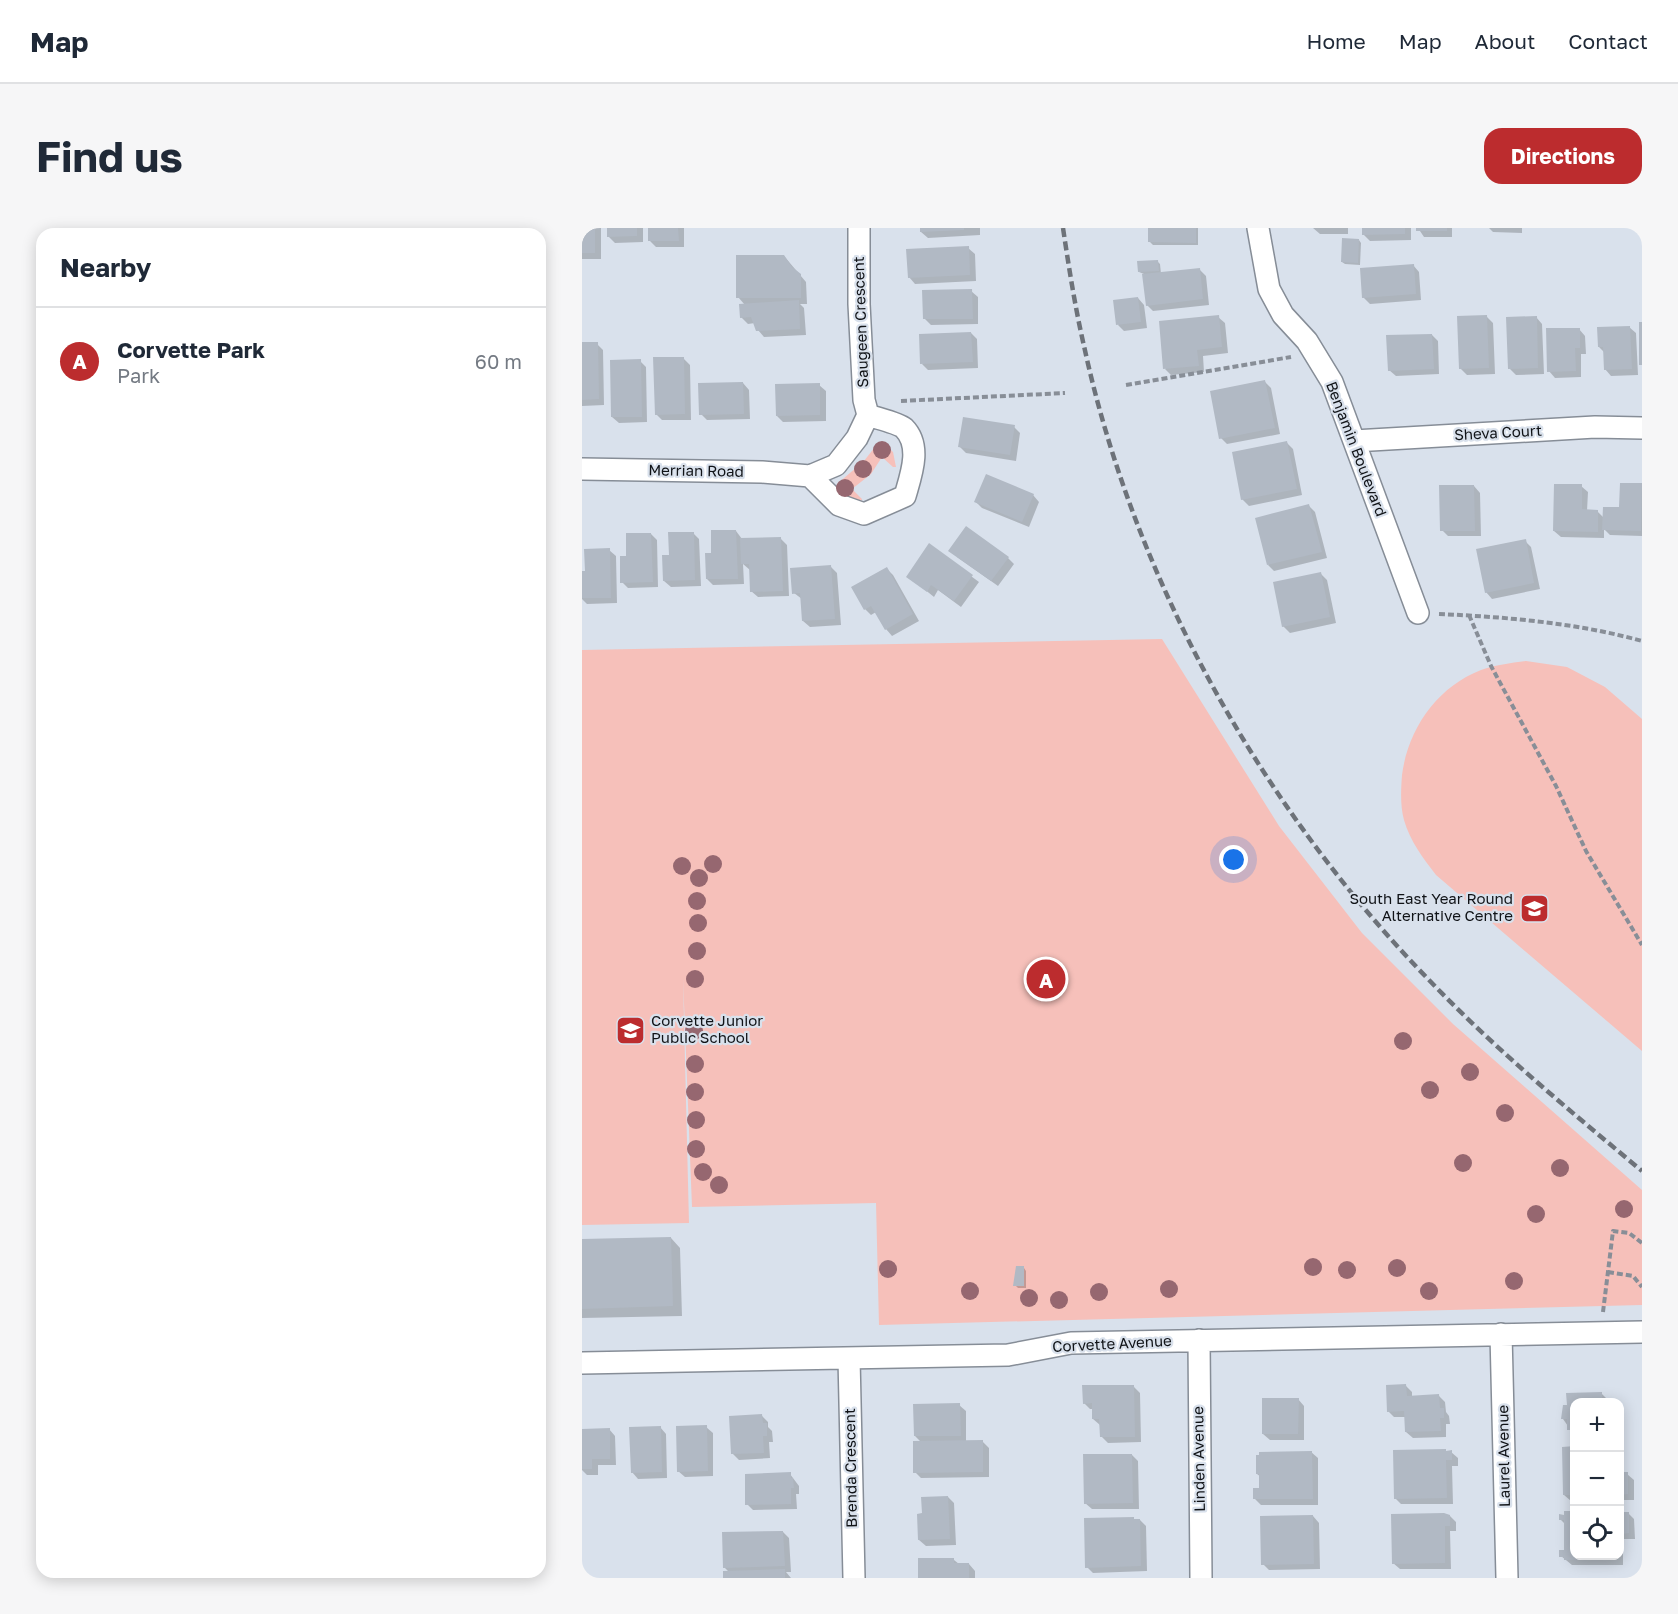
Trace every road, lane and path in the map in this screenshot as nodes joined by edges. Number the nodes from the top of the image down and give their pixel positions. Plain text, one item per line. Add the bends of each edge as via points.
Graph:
1 (859, 228) edge
2 (1258, 228) edge
3 (1314, 350) junction
4 (1126, 385) dead end
5 (1065, 393) dead end
6 (866, 408) junction
7 (1642, 428) edge
8 (1354, 441) junction
9 (582, 469) edge
10 (810, 476) junction
11 (1418, 613) joint
12 (1469, 615) junction
13 (1642, 641) edge
14 (1642, 945) edge
15 (1642, 1243) edge
16 (1608, 1272) junction
17 (1642, 1287) edge
18 (1602, 1313) dead end
19 (1642, 1332) edge
20 (1501, 1334) junction
21 (1198, 1340) junction
22 (849, 1358) junction
23 (582, 1363) edge
24 (854, 1578) edge
25 (1202, 1578) edge
26 (1507, 1578) edge

1 - 6 street, Saugeen Crescent
2 - 3 street, Benjamin Boulevard via 1269,289 1282,315
3 - 4 path via 1290,358
3 - 8 street, Benjamin Boulevard via 1332,382
5 - 6 path via 896,402
6 - 10 street, Merrian Road via 857,438 836,465
6 - 10 street via 903,427 914,446 905,496 864,514 839,505
7 - 8 street, Sheva Court via 1595,427
8 - 11 street, Benjamin Boulevard
9 - 10 street, Merrian Road
11 - 12 path
12 - 13 path via 1601,630
12 - 14 path via 1586,851
15 - 16 path via 1629,1233 1613,1231
16 - 17 path via 1633,1276
16 - 18 path
19 - 20 street, Corvette Avenue
20 - 21 street, Corvette Avenue
20 - 26 street, Laurel Avenue
21 - 22 street, Corvette Avenue via 1071,1343 1008,1355
21 - 25 street, Linden Avenue
22 - 23 street, Corvette Avenue
22 - 24 street, Brenda Crescent

